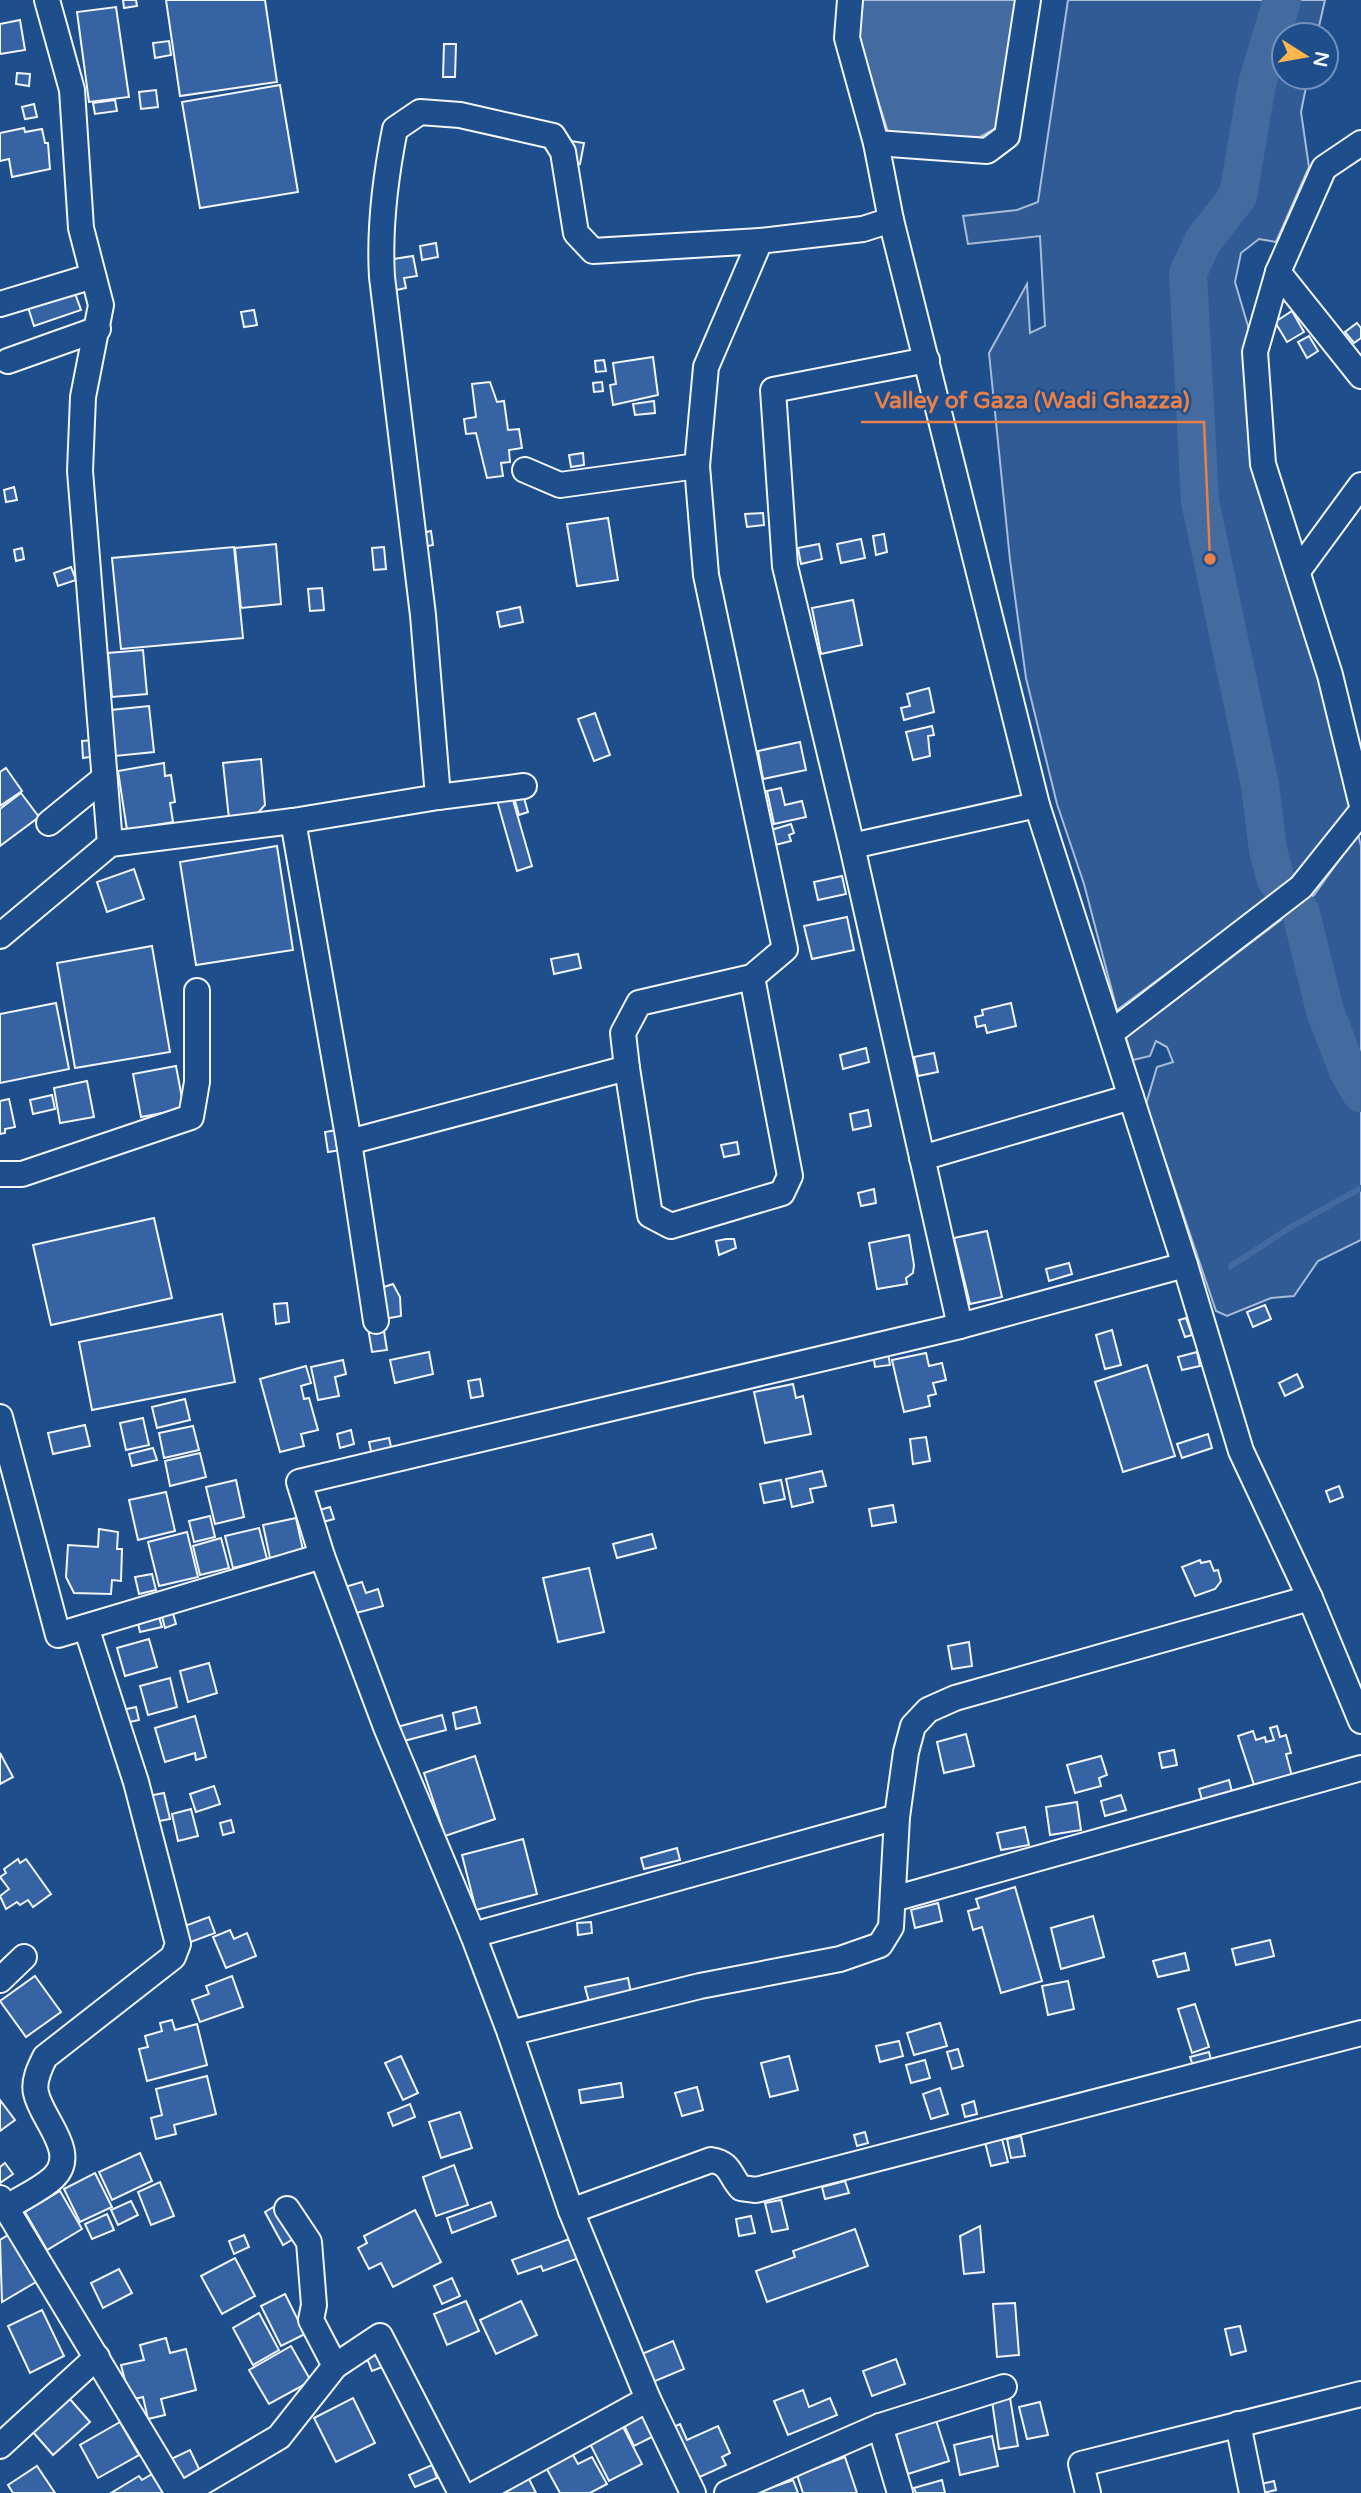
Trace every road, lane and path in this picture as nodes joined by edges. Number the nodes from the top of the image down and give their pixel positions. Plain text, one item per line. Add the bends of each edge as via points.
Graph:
1 (47, 0) edge
2 (850, 0) edge
3 (1028, 0) edge
4 (876, 143) junction
5 (1361, 143) edge
6 (891, 220) junction
7 (760, 241) junction
8 (1278, 272) junction
9 (93, 276) junction
10 (0, 304) edge
11 (98, 329) junction
12 (927, 360) junction
13 (8, 361) dead end
14 (1361, 376) edge
15 (697, 466) junction
16 (524, 470) dead end
17 (1361, 485) edge
18 (1298, 571) junction
19 (103, 779) junction
20 (524, 786) dead end
21 (438, 797) junction
22 (1361, 802) edge
23 (1037, 805) junction
24 (1361, 812) edge
25 (293, 821) junction
26 (49, 823) dead end
27 (110, 844) junction
28 (852, 846) junction
29 (0, 936) edge
30 (752, 977) junction
31 (197, 990) dead end
32 (1111, 1033) junction
33 (627, 1068) junction
34 (1131, 1097) junction
35 (349, 1142) junction
36 (922, 1158) junction
37 (0, 1174) edge
38 (1185, 1265) junction
39 (376, 1321) dead end
40 (960, 1326) junction
41 (0, 1418) edge
42 (322, 1556) junction
43 (1310, 1598) junction
44 (86, 1627) junction
45 (1361, 1721) edge
46 (1361, 1768) edge
47 (897, 1817) junction
48 (893, 1899) junction
49 (473, 1935) junction
50 (23, 1957) dead end
51 (0, 1980) edge
52 (510, 2033) junction
53 (1361, 2033) edge
54 (3, 2203) edge
55 (287, 2208) dead end
56 (571, 2211) junction
57 (97, 2357) junction
58 (335, 2366) junction
59 (1004, 2387) dead end
60 (1361, 2394) edge
61 (648, 2399) junction
62 (1238, 2424) junction
63 (880, 2426) junction
64 (0, 2446) edge
65 (178, 2493) edge
66 (184, 2493) edge
67 (461, 2493) edge
68 (477, 2493) edge
69 (693, 2493) edge
70 (727, 2493) edge
71 (900, 2493) edge
72 (1088, 2493) edge
73 (1252, 2493) edge

1 - 9 street via 72,90 81,228
2 - 4 street via 847,38
3 - 4 street via 1007,136 986,151
4 - 6 street
5 - 8 street via 1324,168
6 - 7 street via 863,229
6 - 12 street
7 - 15 street via 706,367
7 - 21 street via 593,251 576,233 563,152 554,136 460,115 419,112 395,129 380,232 382,277 424,615
8 - 14 street
8 - 18 street via 1255,352 1263,464
9 - 10 street
9 - 11 street via 101,304
11 - 13 street
11 - 19 street via 83,397 80,471
12 - 23 street
12 - 28 street via 773,390 785,566
15 - 16 street via 560,485
15 - 30 street via 706,575 785,949
17 - 18 street
18 - 22 street
19 - 26 street
19 - 27 street
20 - 21 street
21 - 25 street
23 - 28 street
23 - 32 street
24 - 32 street via 1301,887
25 - 27 street
25 - 35 street
27 - 29 street
28 - 36 street
30 - 33 street via 639,1003 623,1033
30 - 33 street via 790,1176 782,1193 671,1226 650,1216
31 - 37 street via 197,1082 191,1117 22,1174
32 - 34 street
33 - 35 street
34 - 36 street
34 - 38 street
35 - 39 street
36 - 40 street
38 - 40 street
38 - 43 street via 1241,1451
40 - 42 street via 299,1482
41 - 44 street via 58,1635
42 - 44 street
42 - 49 street via 386,1727
43 - 45 street
43 - 47 street via 955,1698 928,1710 913,1726
44 - 54 street via 136,1782 178,1944 173,1957 45,2057 35,2092 61,2145 63,2160 54,2178
46 - 48 street
47 - 48 street
47 - 49 street
48 - 52 street via 891,1927 880,1945 868,1951
49 - 52 street
50 - 51 street
52 - 56 street
53 - 56 street via 756,2190 741,2188 730,2168 711,2160
54 - 57 street
55 - 58 street via 309,2242 311,2320
56 - 61 street
57 - 64 street
57 - 65 street
58 - 66 street via 279,2437
58 - 67 street via 380,2336
59 - 63 street
60 - 62 street
61 - 68 street
61 - 69 street
62 - 72 street via 1081,2464
62 - 73 street
63 - 70 street
63 - 71 street

